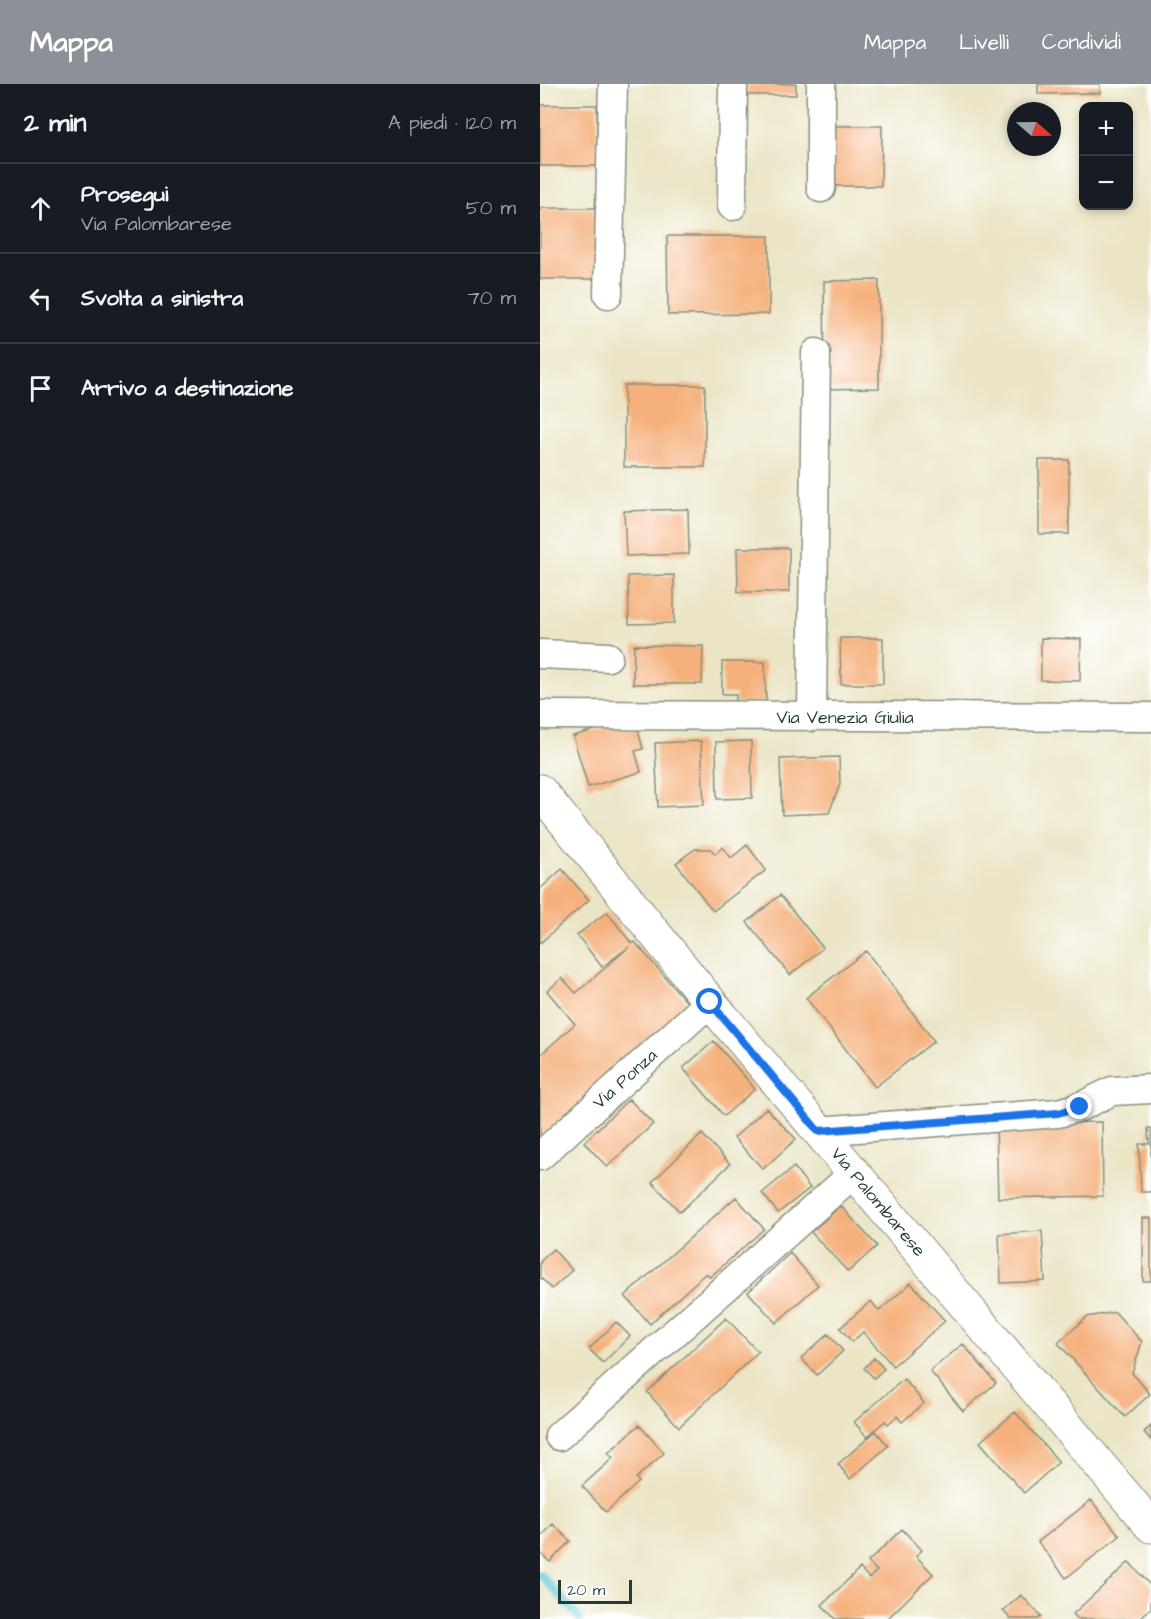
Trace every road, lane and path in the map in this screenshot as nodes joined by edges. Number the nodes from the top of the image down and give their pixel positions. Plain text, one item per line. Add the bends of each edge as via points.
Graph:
1 (613, 84) edge
2 (733, 84) edge
3 (821, 84) edge
4 (820, 188) dead end
5 (732, 206) dead end
6 (608, 294) dead end
7 (816, 353) dead end
8 (540, 654) edge
9 (608, 657) dead end
10 (540, 715) edge
11 (812, 717) junction
12 (1151, 717) edge
13 (540, 791) edge
14 (710, 1002) junction
15 (1151, 1089) edge
16 (818, 1131) junction
17 (540, 1156) edge
18 (854, 1173) junction
19 (559, 1436) dead end
20 (1151, 1526) edge

1 - 6 street
2 - 5 street
3 - 4 street
7 - 11 street
8 - 9 street
10 - 11 street, Via Venezia Giulia
11 - 12 street, Via Venezia Giulia
13 - 14 main road, Via Palombarese
14 - 16 main road, Via Palombarese
14 - 17 street, Via Ponza
15 - 16 street via 1112,1091 1058,1113
16 - 18 main road, Via Palombarese
18 - 19 street
18 - 20 main road, Via Palombarese

